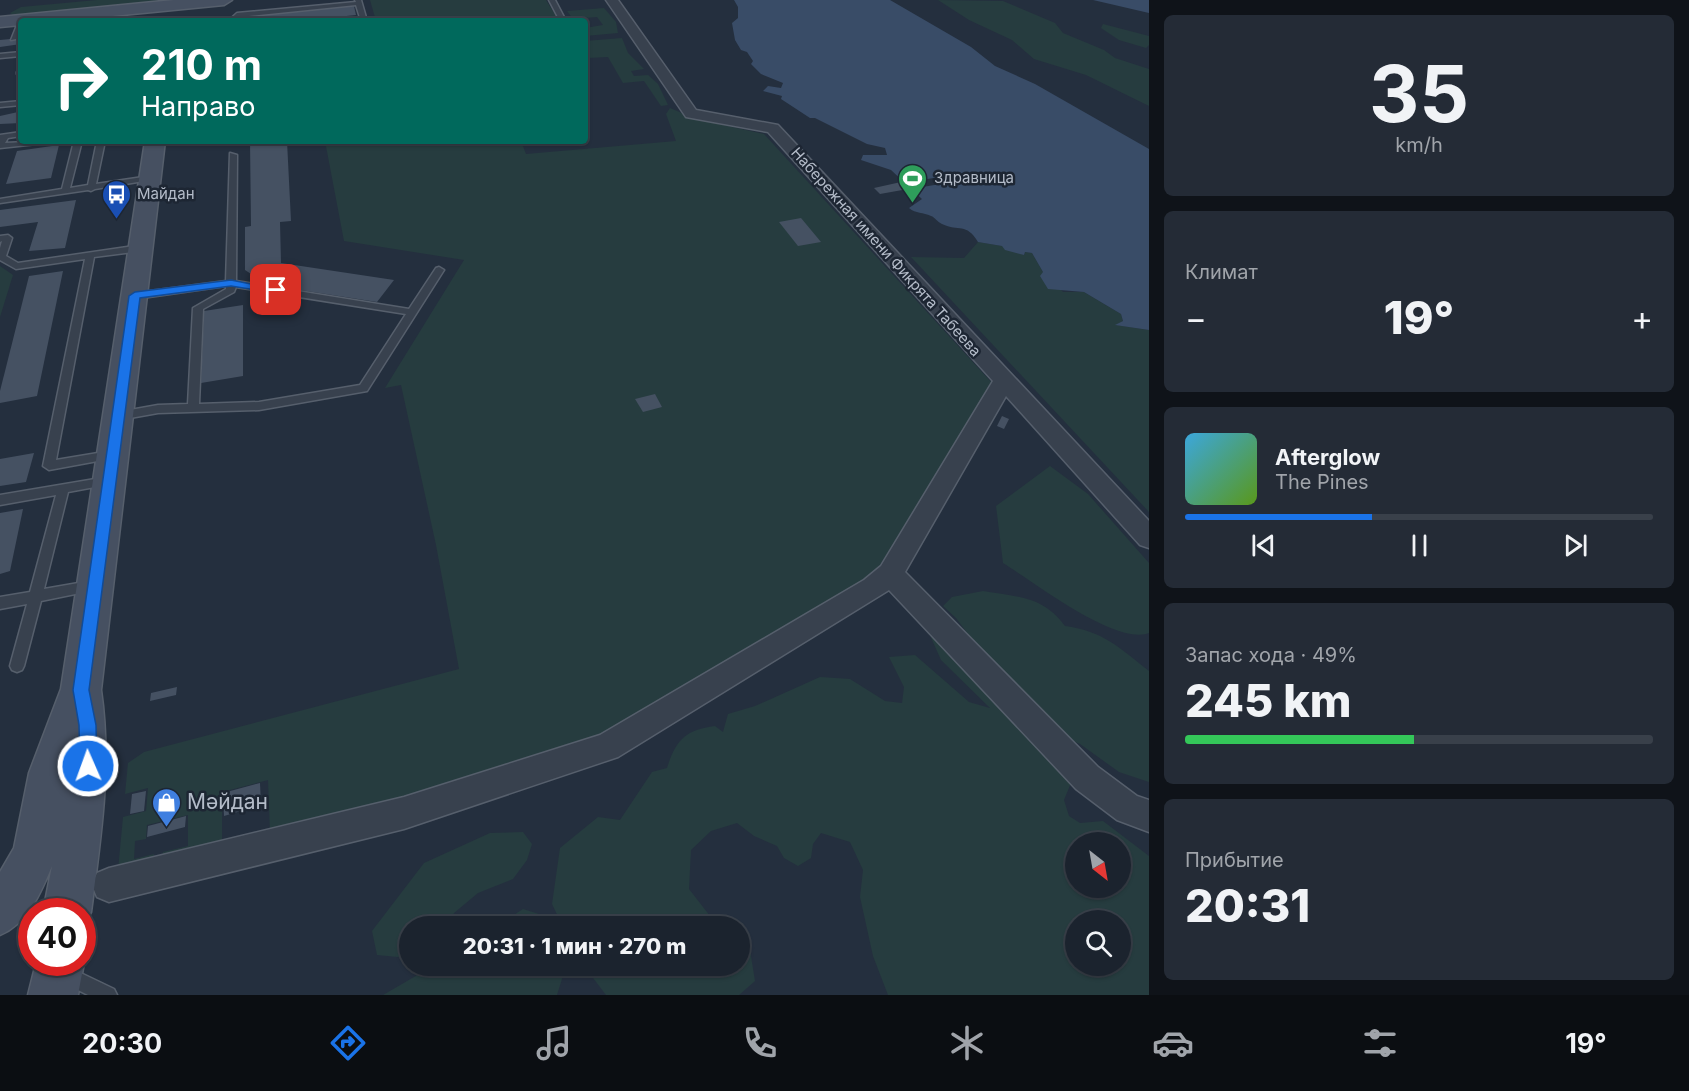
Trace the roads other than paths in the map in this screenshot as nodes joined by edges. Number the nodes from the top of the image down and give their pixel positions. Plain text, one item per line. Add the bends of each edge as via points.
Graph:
1 (56, 0) edge
2 (224, 0) edge
3 (552, 0) edge
4 (612, 0) edge
5 (39, 2) edge
6 (359, 2) edge
7 (174, 9) edge
8 (0, 14) edge
9 (49, 18) edge
10 (234, 18) edge
11 (363, 18) edge
12 (561, 18) edge
13 (18, 20) edge
14 (18, 20) edge
15 (0, 22) edge
16 (18, 27) edge
17 (18, 54) edge
18 (3, 56) edge
19 (18, 103) edge
20 (0, 105) edge
21 (18, 134) edge
22 (2, 136) edge
23 (18, 144) edge
24 (77, 144) edge
25 (100, 144) edge
26 (155, 144) edge
27 (233, 155) dead end
28 (150, 178) junction
29 (91, 189) junction
30 (65, 192) junction
31 (0, 201) edge
32 (0, 239) edge
33 (141, 248) junction
34 (90, 255) junction
35 (439, 270) dead end
36 (231, 283) junction
37 (135, 296) junction
38 (412, 312) junction
39 (1004, 380) junction
40 (194, 409) junction
41 (117, 416) junction
42 (110, 468) junction
43 (63, 489) junction
44 (0, 501) edge
45 (1149, 538) edge
46 (891, 574) junction
47 (93, 586) junction
48 (34, 598) junction
49 (0, 603) edge
50 (17, 666) dead end
51 (81, 690) junction
52 (1149, 816) edge
53 (109, 885) dead end
54 (69, 898) edge
55 (0, 911) edge
56 (57, 977) edge
57 (108, 995) edge

1 - 5 street
2 - 7 street
3 - 12 lane
4 - 39 street, Набережная имени Фикрята Табеева via 691,114 773,128
5 - 8 street via 8,7
6 - 10 lane
6 - 11 lane
7 - 9 street
8 - 13 street via 2,19
14 - 15 street
16 - 18 lane
17 - 18 lane
19 - 20 lane
21 - 22 lane
22 - 23 lane via 0,146
24 - 30 lane
25 - 29 lane
26 - 28 street
27 - 36 lane
28 - 29 lane
28 - 33 street
29 - 30 lane
30 - 31 lane
32 - 34 lane via 8,238 1,257 16,266
33 - 34 lane
33 - 37 street
34 - 42 lane via 51,426 49,466
35 - 38 lane
36 - 37 lane
36 - 38 lane
36 - 40 lane via 231,290 198,308
37 - 41 street
38 - 40 lane via 363,388 259,406
39 - 45 street, Набережная имени Фикрята Табеева
39 - 46 street
40 - 41 lane via 158,409
41 - 42 street
42 - 43 lane
42 - 47 street
43 - 44 lane
43 - 48 lane
46 - 52 street via 1087,778 1128,809
46 - 53 street via 607,747 404,813
47 - 48 lane
47 - 51 street
48 - 49 lane
48 - 50 lane
51 - 54 street via 88,766
51 - 55 street via 56,753 34,855 22,882
56 - 57 lane

